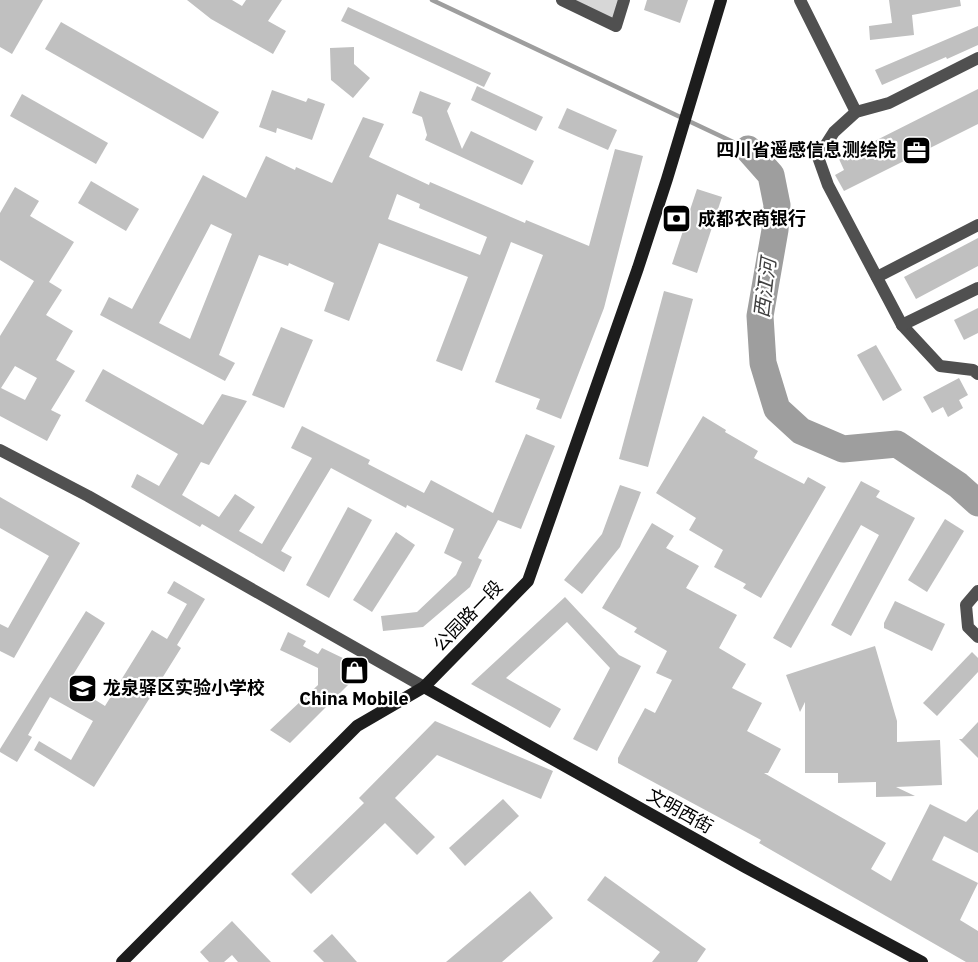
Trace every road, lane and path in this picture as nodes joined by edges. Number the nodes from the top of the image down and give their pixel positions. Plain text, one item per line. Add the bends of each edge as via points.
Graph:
1 (562, 0) edge
2 (624, 0) edge
3 (721, 0) edge
4 (800, 0) edge
5 (978, 58) edge
6 (856, 112) junction
7 (978, 225) edge
8 (877, 277) junction
9 (978, 288) edge
10 (902, 325) junction
11 (976, 370) edge
12 (0, 450) edge
13 (978, 591) edge
14 (978, 637) edge
15 (424, 687) junction
16 (123, 962) edge
17 (921, 962) edge

1 - 2 street via 616,26
3 - 15 street, 公园路一段 via 638,268 528,581
4 - 6 street
5 - 6 street via 889,103
6 - 8 street via 834,132 818,157 828,185
7 - 8 street
8 - 10 street
9 - 10 street
10 - 11 street via 940,366
12 - 15 street
13 - 14 street via 966,605 968,627
15 - 16 street, 公园路一段 via 357,726
15 - 17 street, 文明西街

